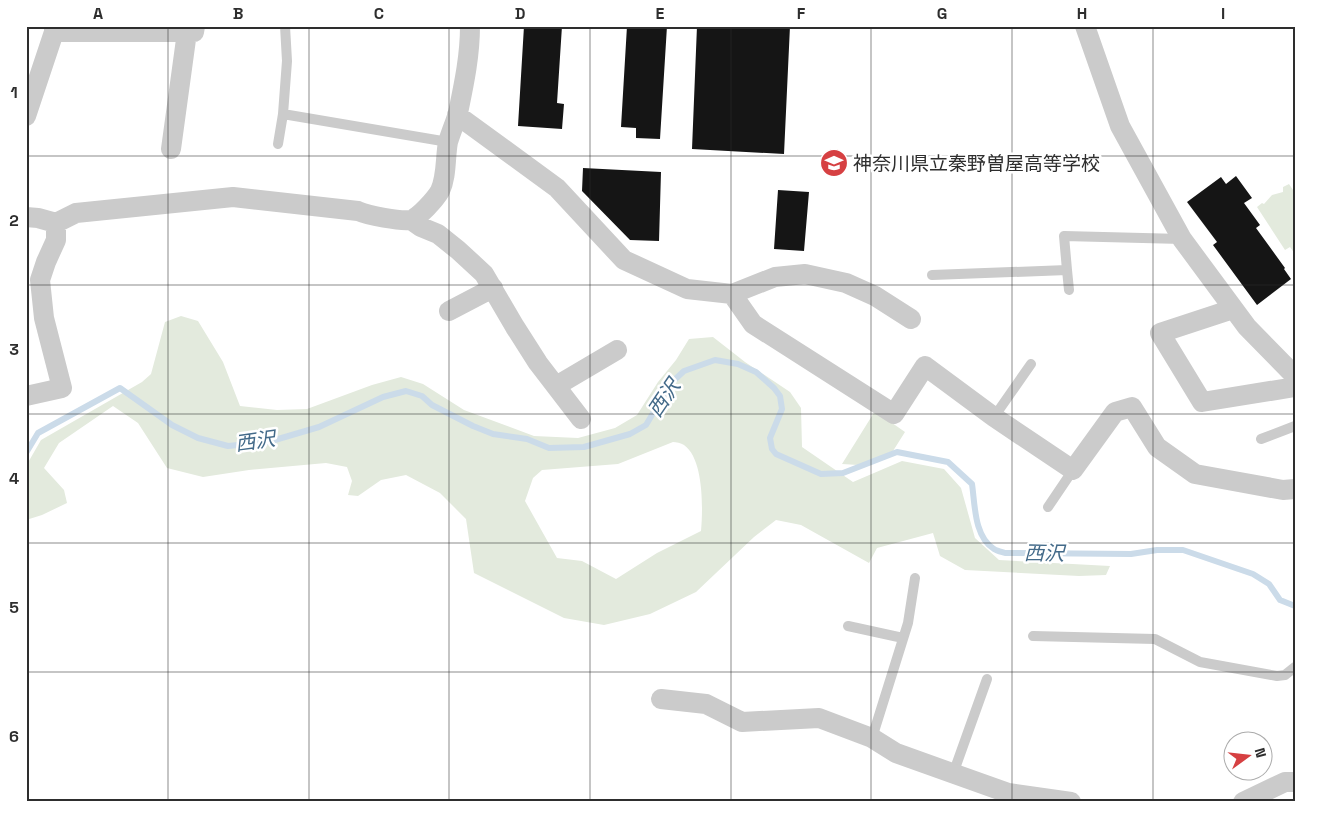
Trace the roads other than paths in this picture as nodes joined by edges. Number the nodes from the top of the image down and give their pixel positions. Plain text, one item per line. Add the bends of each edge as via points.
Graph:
1 (285, 26) edge
2 (470, 26) edge
3 (1085, 26) edge
4 (54, 29) edge
5 (191, 29) edge
6 (283, 114) junction
7 (457, 115) junction
8 (26, 116) edge
9 (448, 142) junction
10 (278, 144) dead end
11 (171, 149) dead end
12 (26, 217) edge
13 (411, 220) junction
14 (56, 223) junction
15 (1182, 239) junction
16 (1067, 270) junction
17 (932, 275) dead end
18 (493, 288) junction
19 (1069, 290) dead end
20 (732, 294) junction
21 (1233, 309) junction
22 (449, 311) dead end
23 (911, 319) dead end
24 (618, 350) dead end
25 (1031, 364) dead end
26 (1295, 376) edge
27 (556, 386) junction
28 (1295, 387) edge
29 (26, 396) edge
30 (994, 417) junction
31 (581, 420) dead end
32 (1295, 426) edge
33 (1262, 439) dead end
34 (1073, 470) junction
35 (1295, 489) edge
36 (1048, 507) dead end
37 (915, 578) dead end
38 (848, 626) dead end
39 (1033, 636) dead end
40 (903, 638) junction
41 (1295, 667) edge
42 (987, 679) dead end
43 (660, 698) dead end
44 (872, 738) junction
45 (953, 774) junction
46 (1295, 782) edge
47 (1071, 802) edge
48 (1243, 802) edge

1 - 6 lane
2 - 7 street via 470,49
3 - 15 street via 1120,126
4 - 5 street
4 - 8 street
5 - 11 street
6 - 9 lane
6 - 10 lane
7 - 9 street
7 - 20 street via 557,188 624,260 686,289
9 - 13 street via 440,191 420,215
12 - 14 street
13 - 14 street via 233,197 76,213
13 - 18 street via 438,234 458,250 484,274
14 - 29 street via 56,240 40,280 44,318 62,388
15 - 16 lane via 1064,236
15 - 21 street
16 - 17 lane
16 - 19 lane
18 - 22 street
18 - 27 street via 538,363
20 - 23 street via 775,277 805,274 846,283 875,296
20 - 30 street via 753,324 894,414 925,366
21 - 26 street
21 - 28 street via 1160,333 1202,402
24 - 27 street
25 - 30 lane
27 - 31 street
30 - 34 street
32 - 33 lane
34 - 35 street via 1115,412 1132,408 1157,447 1195,474 1282,490
34 - 36 lane
37 - 40 lane
38 - 40 lane
39 - 41 lane via 1155,639 1200,662 1277,676 1285,675
40 - 44 lane
42 - 45 lane
43 - 44 street via 706,704 742,722 819,718
44 - 45 street via 896,753
45 - 47 street via 1008,793
46 - 48 street via 1285,782

